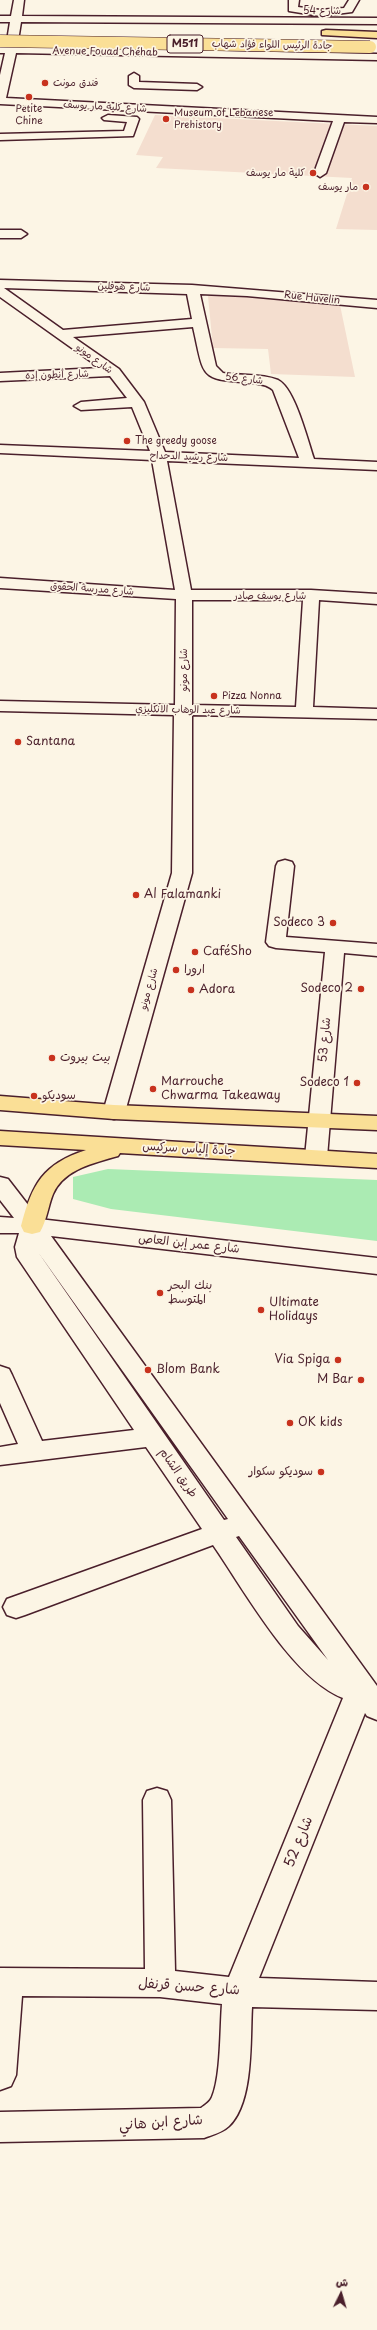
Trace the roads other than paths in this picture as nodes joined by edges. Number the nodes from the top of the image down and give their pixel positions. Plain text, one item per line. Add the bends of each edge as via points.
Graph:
1 (19, 0) edge
2 (294, 0) edge
3 (354, 0) edge
4 (0, 18) edge
5 (16, 18) junction
6 (377, 20) edge
7 (0, 30) edge
8 (23, 30) dead end
9 (322, 33) dead end
10 (377, 34) edge
11 (0, 41) edge
12 (373, 47) edge
13 (6, 50) edge
14 (193, 53) junction
15 (377, 57) edge
16 (134, 76) dead end
17 (196, 87) junction
18 (0, 100) edge
19 (200, 112) junction
20 (93, 118) dead end
21 (340, 118) junction
22 (377, 120) edge
23 (0, 137) edge
24 (320, 173) dead end
25 (0, 234) edge
26 (21, 234) dead end
27 (0, 284) edge
28 (192, 289) junction
29 (0, 291) edge
30 (247, 292) joint
31 (377, 304) edge
32 (200, 322) junction
33 (60, 334) junction
34 (114, 372) junction
35 (0, 377) edge
36 (137, 402) junction
37 (81, 406) dead end
38 (0, 449) edge
39 (159, 456) junction
40 (308, 462) junction
41 (377, 466) edge
42 (0, 583) edge
43 (184, 595) junction
44 (311, 595) junction
45 (377, 599) edge
46 (0, 706) edge
47 (183, 710) junction
48 (304, 712) junction
49 (377, 714) edge
50 (285, 866) dead end
51 (335, 948) junction
52 (377, 950) edge
53 (0, 1104) edge
54 (114, 1112) junction
55 (318, 1121) junction
56 (377, 1122) edge
57 (0, 1138) edge
58 (142, 1147) junction
59 (316, 1157) junction
60 (377, 1161) edge
61 (0, 1184) edge
62 (0, 1225) edge
63 (32, 1226) junction
64 (377, 1266) edge
65 (0, 1375) edge
66 (154, 1437) junction
67 (34, 1452) junction
68 (0, 1456) edge
69 (243, 1524) junction
70 (220, 1532) junction
71 (16, 1607) dead end
72 (367, 1697) edge
73 (157, 1800) dead end
74 (4, 1983) edge
75 (160, 1983) junction
76 (238, 1992) junction
77 (377, 1996) edge
78 (0, 2075) edge
79 (0, 2127) edge

1 - 5 street
2 - 3 street, شارع 54 via 293,9 303,12 335,13 348,10
4 - 5 street
5 - 6 street via 187,15
5 - 13 street
7 - 8 main road
9 - 10 main road, جادة الرئيس اللواء فؤاد شهاب
11 - 12 main road, جادة الرئيس اللواء فؤاد شهاب / M511, bridge
13 - 14 street, Avenue Fouad Chéhab
13 - 18 street
14 - 15 street, Avenue Fouad Chéhab
14 - 17 street
16 - 17 street via 134,85
17 - 19 street
18 - 19 street, شارع كلية مار يوسف
19 - 21 street, شارع كلية مار يوسف
20 - 23 street via 133,119 128,134
21 - 22 street, شارع كلية مار يوسف
21 - 24 street
25 - 26 street
27 - 28 street, شارع هوفلين
28 - 30 street, شارع هوفلين
28 - 32 street, شارع 56
29 - 33 street, شارع مونو
30 - 31 street, Rue Huvelin
32 - 33 street
32 - 40 street, شارع 56 via 210,367 214,373 230,378 270,383 281,389
33 - 34 street, شارع مونو
34 - 35 street, شارع أنطون إده
34 - 36 street, شارع مونو
36 - 37 street
36 - 39 street, شارع مونو
38 - 39 street, شارع رشيد الدحداح
39 - 40 street, شارع رشيد الدحداح
39 - 43 street, شارع مونو
40 - 41 street, شارع رشيد الدحداح
42 - 43 street, شارع مدرسة الحقوق
43 - 44 street, شارع يوسف صادر
43 - 47 street, شارع مونو
44 - 45 street
44 - 48 street, شارع يوسف صادر
46 - 47 street, شارع عبد الوهاب الانكليزي
47 - 48 street, شارع عبد الوهاب الانكليزي
47 - 54 street, شارع مونو via 182,873
48 - 49 street, شارع عبد الوهاب الانكليزي
50 - 51 street via 276,942
51 - 52 street
51 - 55 street, شارع 53
53 - 54 main road
54 - 55 main road
55 - 56 main road
55 - 59 street, شارع 53
57 - 58 main road, جادة إلياس سركيس
58 - 59 main road, جادة إلياس سركيس
58 - 63 main road via 112,1151 69,1163 42,1190
59 - 60 main road, جادة إلياس سركيس
61 - 63 street, طريق الشام
62 - 63 street, شارع عمر إبن العاص
63 - 64 street, شارع عمر إبن العاص
63 - 66 street, طريق الشام via 26,1246 28,1257
63 - 69 street, طريق الشام
65 - 67 street
66 - 67 street
66 - 70 street, طريق الشام
67 - 68 street
69 - 70 street
69 - 72 street, طريق الشام
70 - 71 street
70 - 72 street, طريق الشام via 303,1653 334,1681
72 - 76 street, شارع 52
73 - 75 street
74 - 75 street, شارع حسن قرنفل
74 - 78 street
75 - 76 street, شارع حسن قرنفل
76 - 77 street, شارع حسن قرنفل
76 - 79 street, شارع ابن هاني via 232,2079 226,2105 217,2116 204,2123 176,2125

